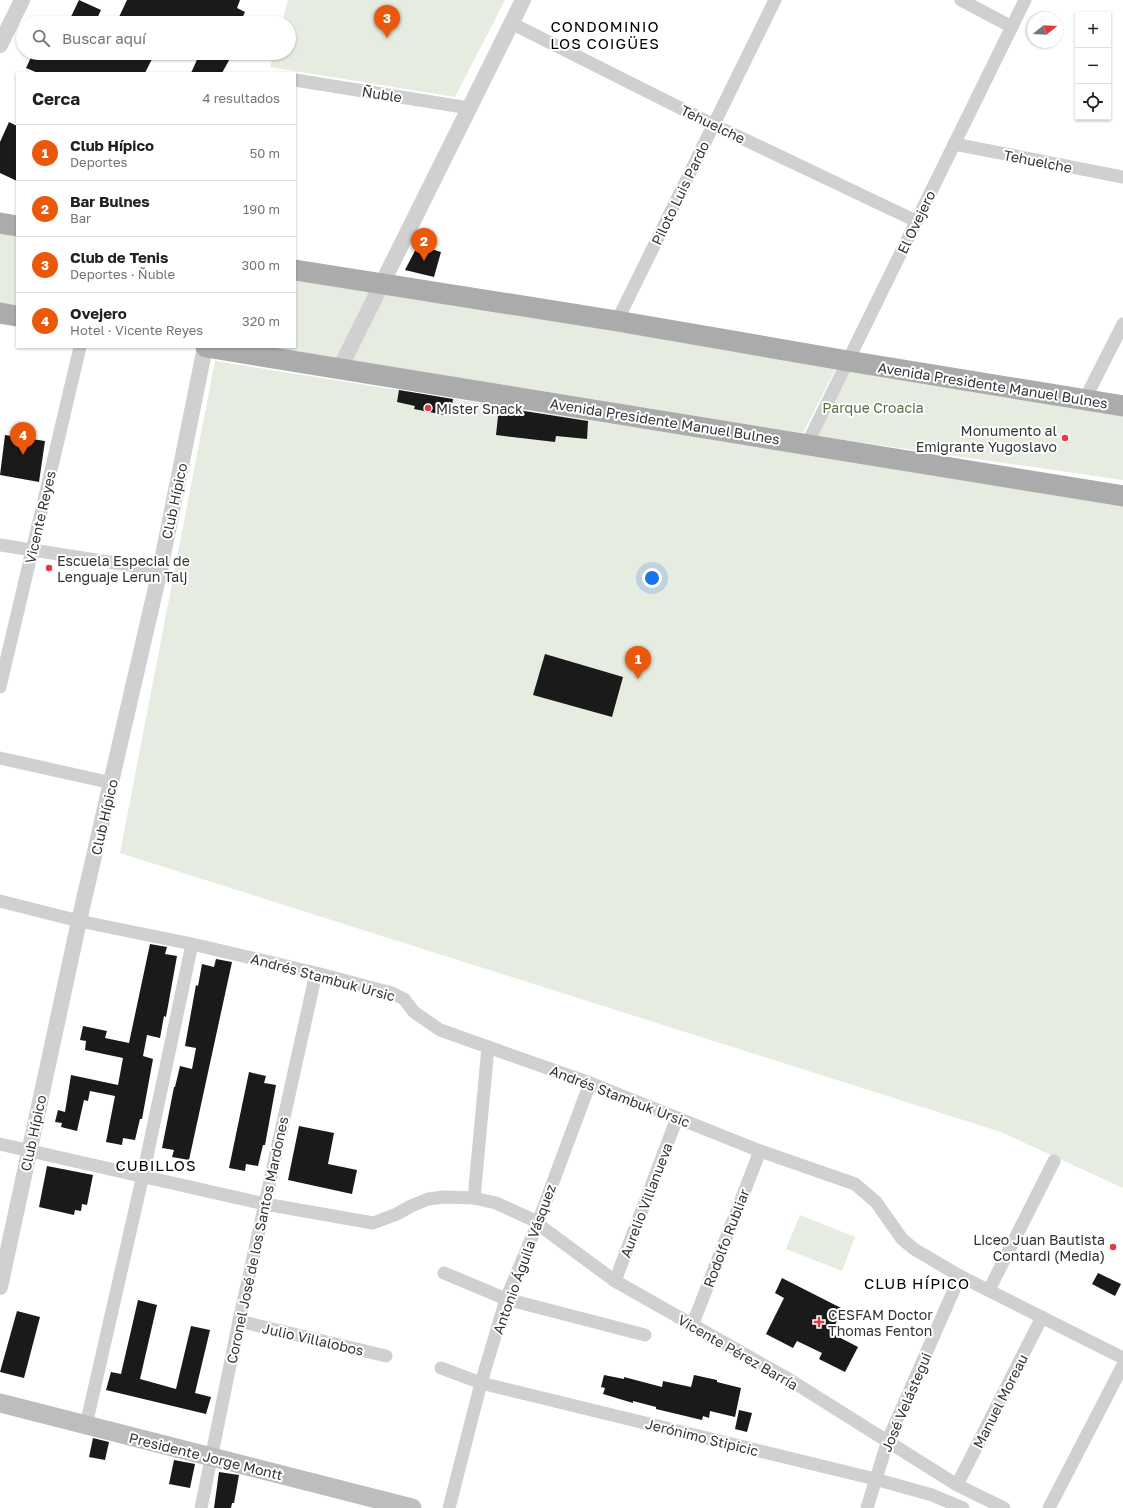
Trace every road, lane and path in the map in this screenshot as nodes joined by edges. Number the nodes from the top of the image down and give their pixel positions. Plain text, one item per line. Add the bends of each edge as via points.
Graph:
1 (22, 0) edge
2 (523, 0) edge
3 (775, 0) edge
4 (961, 0) edge
5 (1025, 0) edge
6 (511, 23) junction
7 (1012, 27) junction
8 (0, 45) edge
9 (296, 80) edge
10 (469, 108) junction
11 (714, 125) junction
12 (954, 144) junction
13 (1123, 177) edge
14 (916, 221) junction
15 (0, 223) edge
16 (16, 226) edge
17 (296, 270) edge
18 (382, 284) junction
19 (0, 313) edge
20 (16, 316) edge
21 (617, 321) junction
22 (1123, 324) edge
23 (80, 348) edge
24 (206, 348) edge
25 (212, 348) edge
26 (848, 361) junction
27 (340, 368) junction
28 (1085, 399) junction
29 (1123, 406) edge
30 (807, 444) junction
31 (1123, 496) edge
32 (0, 545) edge
33 (32, 550) junction
34 (160, 570) junction
35 (0, 687) edge
36 (0, 758) edge
37 (112, 784) junction
38 (0, 901) edge
39 (79, 921) junction
40 (192, 944) junction
41 (316, 973) junction
42 (488, 1047) junction
43 (590, 1084) junction
44 (677, 1118) junction
45 (0, 1144) edge
46 (29, 1151) junction
47 (760, 1151) junction
48 (1054, 1161) dead end
49 (143, 1175) junction
50 (474, 1198) junction
51 (265, 1204) junction
52 (537, 1225) junction
53 (444, 1273) dead end
54 (960, 1276) junction
55 (615, 1281) junction
56 (0, 1287) edge
57 (990, 1290) junction
58 (506, 1299) junction
59 (1042, 1317) junction
60 (239, 1321) junction
61 (692, 1326) junction
62 (645, 1335) dead end
63 (386, 1356) dead end
64 (1123, 1358) edge
65 (1123, 1365) edge
66 (440, 1368) dead end
67 (481, 1383) junction
68 (0, 1403) edge
69 (86, 1425) junction
70 (888, 1440) junction
71 (211, 1457) junction
72 (875, 1480) junction
73 (957, 1485) junction
74 (201, 1508) edge
75 (412, 1508) edge
76 (450, 1508) edge
77 (867, 1508) edge
78 (963, 1508) edge
79 (1004, 1508) edge
80 (1049, 1508) edge

1 - 8 street
2 - 6 street
3 - 11 street, Piloto Luis Pardo
4 - 7 street
5 - 7 street, El Ovejero
6 - 10 street
6 - 11 street, Tehuelche
7 - 12 street, El Ovejero
9 - 10 street, Ñuble
10 - 18 street
11 - 14 street, Tehuelche
11 - 21 street, Piloto Luis Pardo
12 - 13 street, Tehuelche
12 - 14 street, El Ovejero
14 - 26 street, El Ovejero
15 - 16 main road
17 - 18 main road, Avenida Presidente Manuel Bulnes
18 - 21 main road, Avenida Presidente Manuel Bulnes
18 - 27 street
19 - 20 main road
21 - 26 main road, Avenida Presidente Manuel Bulnes
22 - 28 street
23 - 33 street, Vicente Reyes
24 - 34 street, Club Hípico
25 - 27 main road, Avenida Presidente Manuel Bulnes
26 - 28 main road, Avenida Presidente Manuel Bulnes
26 - 30 street, El Ovejero
27 - 30 main road, Avenida Presidente Manuel Bulnes
28 - 29 main road, Avenida Presidente Manuel Bulnes
30 - 31 main road, Avenida Presidente Manuel Bulnes
32 - 33 street
33 - 34 street
33 - 35 street, Vicente Reyes
34 - 37 street, Club Hípico
36 - 37 street
37 - 39 street, Club Hípico
38 - 39 street, Andrés Stambuk Ursic
39 - 40 street, Andrés Stambuk Ursic
39 - 46 street, Club Hípico
40 - 41 street, Andrés Stambuk Ursic
40 - 49 street
41 - 42 street, Andrés Stambuk Ursic via 392,993 440,1030
41 - 51 street, Coronel José de los Santos Mardones
42 - 43 street, Andrés Stambuk Ursic
42 - 50 street
43 - 44 street, Andrés Stambuk Ursic
43 - 52 street, Antonio Águila Vásquez
44 - 47 street, Andrés Stambuk Ursic
44 - 55 street, Aurelio Villanueva
45 - 46 street, Vicente Pérez Barría
46 - 49 street, Vicente Pérez Barría
46 - 56 street, Club Hípico
47 - 54 street, Andrés Stambuk Ursic via 855,1184 876,1202 902,1239
47 - 61 street, Rodolfo Rubliar
48 - 57 street
49 - 51 street, Vicente Pérez Barría
49 - 69 street
50 - 51 street, Vicente Pérez Barría via 444,1197 428,1200 373,1223
50 - 52 street, Vicente Pérez Barría via 519,1213
51 - 60 street, Coronel José de los Santos Mardones
52 - 55 street, Vicente Pérez Barría
52 - 58 street, Antonio Águila Vásquez
53 - 58 street
54 - 57 street, Andrés Stambuk Ursic
54 - 70 street, José Velástegui
55 - 61 street, Vicente Pérez Barría
57 - 59 street, Andrés Stambuk Ursic
58 - 62 street
58 - 67 street, Antonio Águila Vásquez
59 - 64 street, Andrés Stambuk Ursic
59 - 73 street, Manuel Moreau
60 - 63 street, Julio Villalobos
60 - 71 street, Coronel José de los Santos Mardones
61 - 70 street, Vicente Pérez Barría via 790,1380
65 - 80 street
66 - 67 street, Jerónimo Stipicic
67 - 72 street, Jerónimo Stipicic
67 - 76 street, Antonio Águila Vásquez
68 - 69 main road, Presidente Jorge Montt
69 - 71 main road, Presidente Jorge Montt
70 - 72 street, José Velástegui
70 - 73 street, Vicente Pérez Barría
71 - 74 street, Coronel José de los Santos Mardones
71 - 75 main road, Presidente Jorge Montt
72 - 77 street, José Velástegui
72 - 78 street, Jerónimo Stipicic via 932,1495
73 - 79 street, Vicente Pérez Barría

